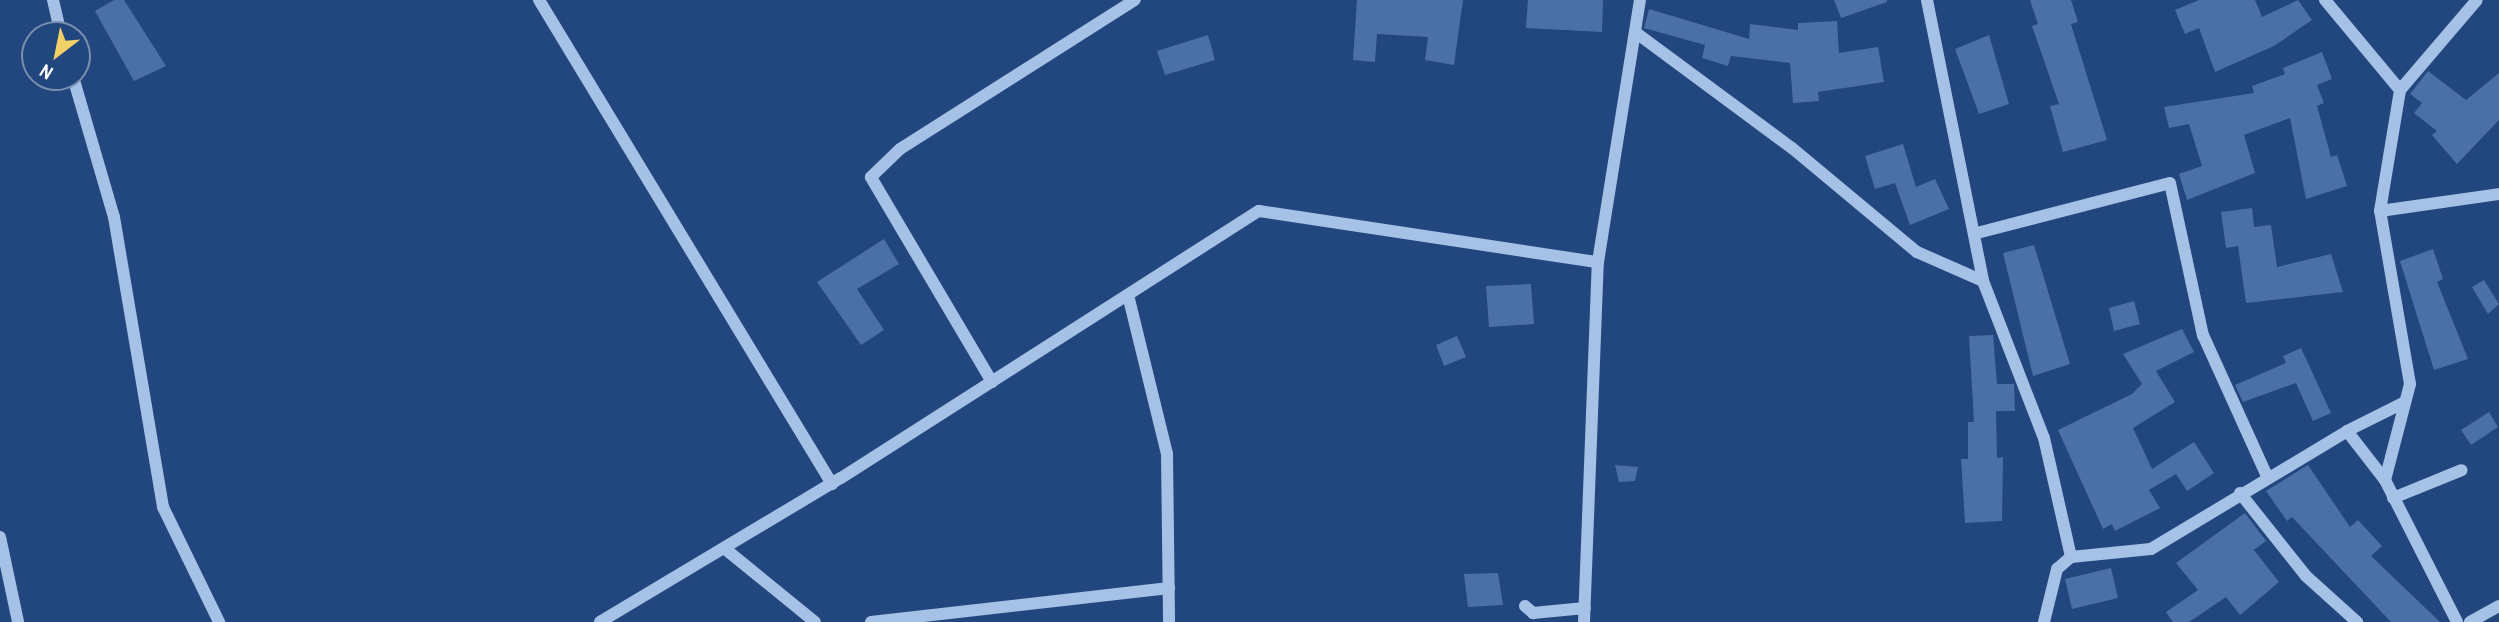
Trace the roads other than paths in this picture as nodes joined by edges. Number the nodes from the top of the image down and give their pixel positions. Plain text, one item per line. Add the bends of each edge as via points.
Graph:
1 (53, 0) edge
2 (538, 0) edge
3 (1135, 0) edge
4 (1640, 0) edge
5 (1927, 0) edge
6 (2325, 0) edge
7 (2477, 0) edge
8 (58, 21) edge
9 (1634, 32) junction
10 (2400, 90) junction
11 (77, 91) edge
12 (2499, 194) edge
13 (2380, 211) junction
14 (1977, 233) junction
15 (1598, 262) junction
16 (1983, 281) junction
17 (1128, 295) junction
18 (992, 382) junction
19 (2403, 403) junction
20 (2347, 431) junction
21 (2462, 470) dead end
22 (2267, 477) junction
23 (2385, 480) junction
24 (832, 484) junction
25 (2240, 493) junction
26 (2393, 498) junction
27 (0, 537) edge
28 (724, 548) junction
29 (2071, 557) junction
30 (1169, 588) junction
31 (1525, 606) dead end
32 (2499, 606) edge
33 (1585, 608) junction
34 (18, 622) edge
35 (219, 622) edge
36 (600, 622) edge
37 (815, 622) edge
38 (871, 622) edge
39 (1170, 622) edge
40 (1584, 622) edge
41 (2044, 622) edge
42 (2357, 622) edge
43 (2457, 622) edge
44 (2470, 622) edge

1 - 8 street
2 - 24 street
3 - 18 street via 900,149 871,177
4 - 9 street
5 - 14 street
6 - 10 street
7 - 10 street
9 - 15 street
9 - 16 street via 1792,148 1917,252
10 - 13 street
11 - 35 street via 114,217 163,507
12 - 13 street
13 - 19 street via 2409,349 2410,384
14 - 16 street
14 - 22 street via 2170,183 2203,335
15 - 17 street via 1259,211
15 - 33 street
16 - 29 street via 2044,438
17 - 18 street
17 - 30 street via 1167,454
18 - 24 street
19 - 20 street
19 - 23 street
20 - 22 street
20 - 23 street
21 - 26 street
22 - 25 street
23 - 26 street
24 - 28 street
25 - 29 street via 2151,549
25 - 42 street via 2306,576
26 - 43 street
27 - 34 street
28 - 36 street
28 - 37 street
29 - 41 street via 2057,569
30 - 38 street
30 - 39 street
31 - 33 street via 1533,613
32 - 44 street
33 - 40 street

